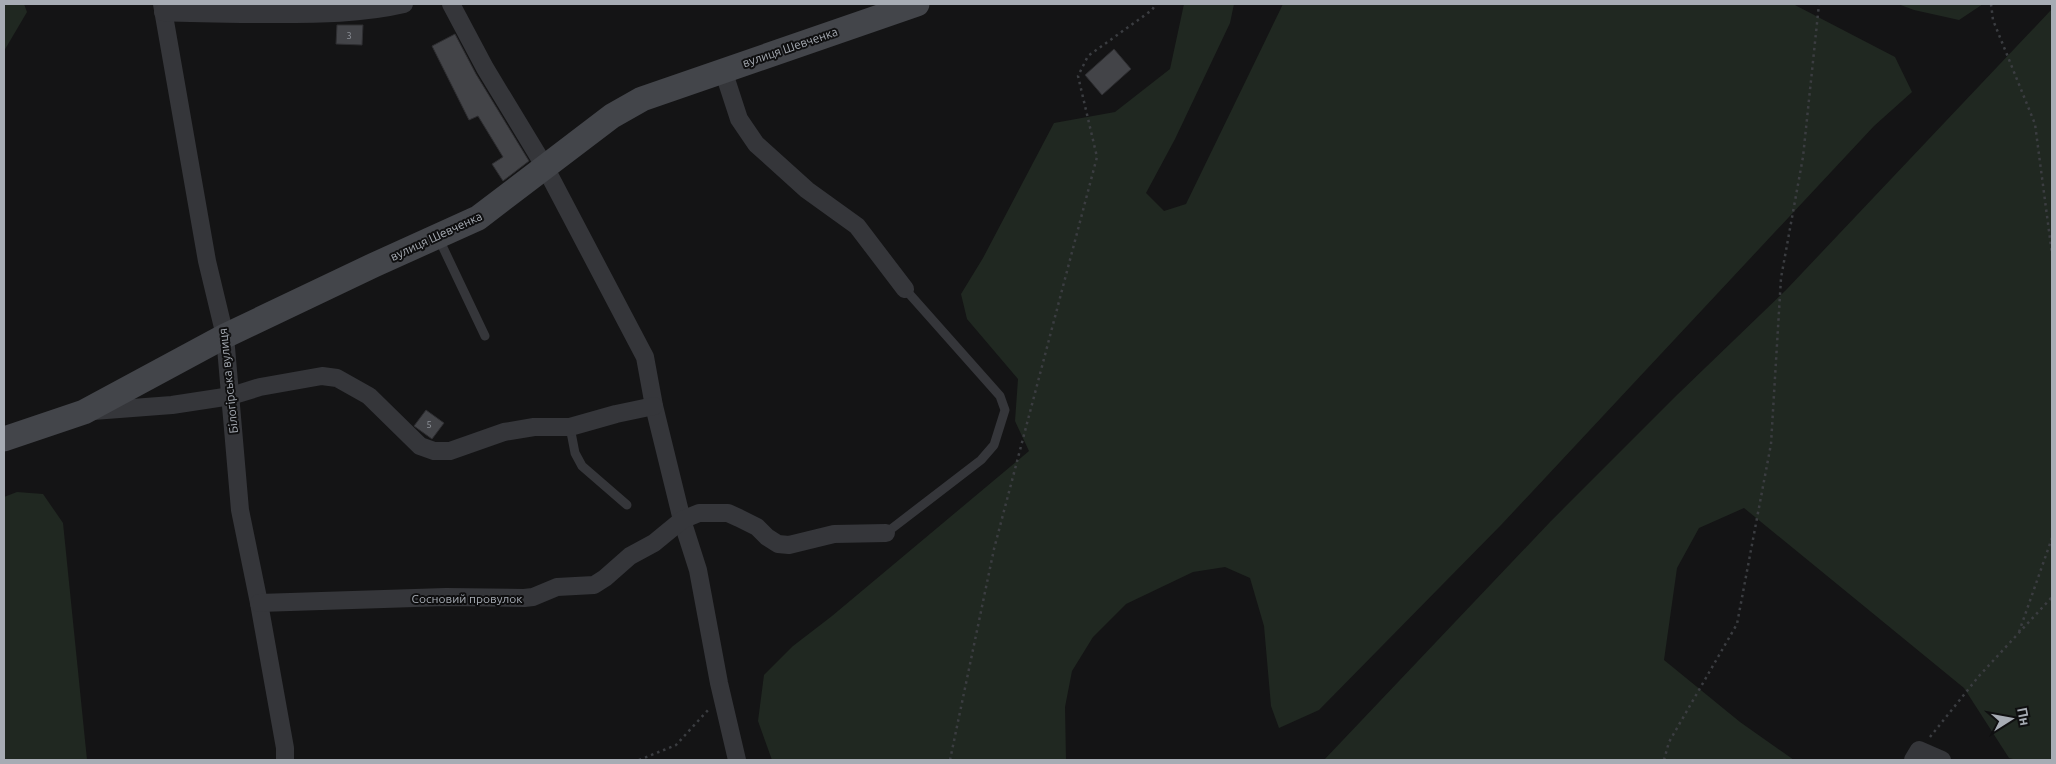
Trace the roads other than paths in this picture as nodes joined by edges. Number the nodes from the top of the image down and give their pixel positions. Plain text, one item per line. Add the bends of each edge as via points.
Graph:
1 (404, 4) edge
2 (451, 4) edge
3 (917, 4) edge
4 (162, 8) edge
5 (723, 70) junction
6 (545, 167) junction
7 (438, 237) junction
8 (905, 289) joint
9 (225, 336) junction
10 (485, 336) dead end
11 (230, 396) junction
12 (654, 406) junction
13 (84, 412) junction
14 (570, 427) junction
15 (4, 439) edge
16 (627, 505) dead end
17 (682, 520) junction
18 (886, 533) joint
19 (259, 603) junction
20 (1916, 755) edge
21 (285, 760) edge
22 (737, 760) edge
23 (1942, 760) edge

1 - 4 street via 331,14 198,14
2 - 6 street via 484,68
3 - 5 street, вулиця Шевченка
4 - 9 street, Білогірська вулиця via 207,262
5 - 6 street, вулиця Шевченка via 642,99 612,116
5 - 8 street via 739,119 756,144 808,190 857,226
6 - 7 street, вулиця Шевченка via 478,218
6 - 12 street via 645,357
7 - 9 street, вулиця Шевченка
7 - 10 lane
8 - 18 lane via 1000,396 1006,410 994,445 981,460
9 - 11 street, Білогірська вулиця
9 - 13 street, вулиця Шевченка
11 - 13 street via 172,406
11 - 14 street via 322,376 337,378 369,396 420,446 434,451 450,451 504,432 534,427
11 - 19 street, Білогірська вулиця via 240,510
12 - 14 street
12 - 17 street
13 - 15 street, вулиця Шевченка
14 - 16 lane via 575,453 582,466
17 - 18 street via 698,513 728,513 757,527 778,544 789,545 834,534
17 - 19 street, Сосновий провулок via 594,585 557,587 533,597
17 - 22 street via 698,570
19 - 21 street, Білогірська вулиця
20 - 23 street

